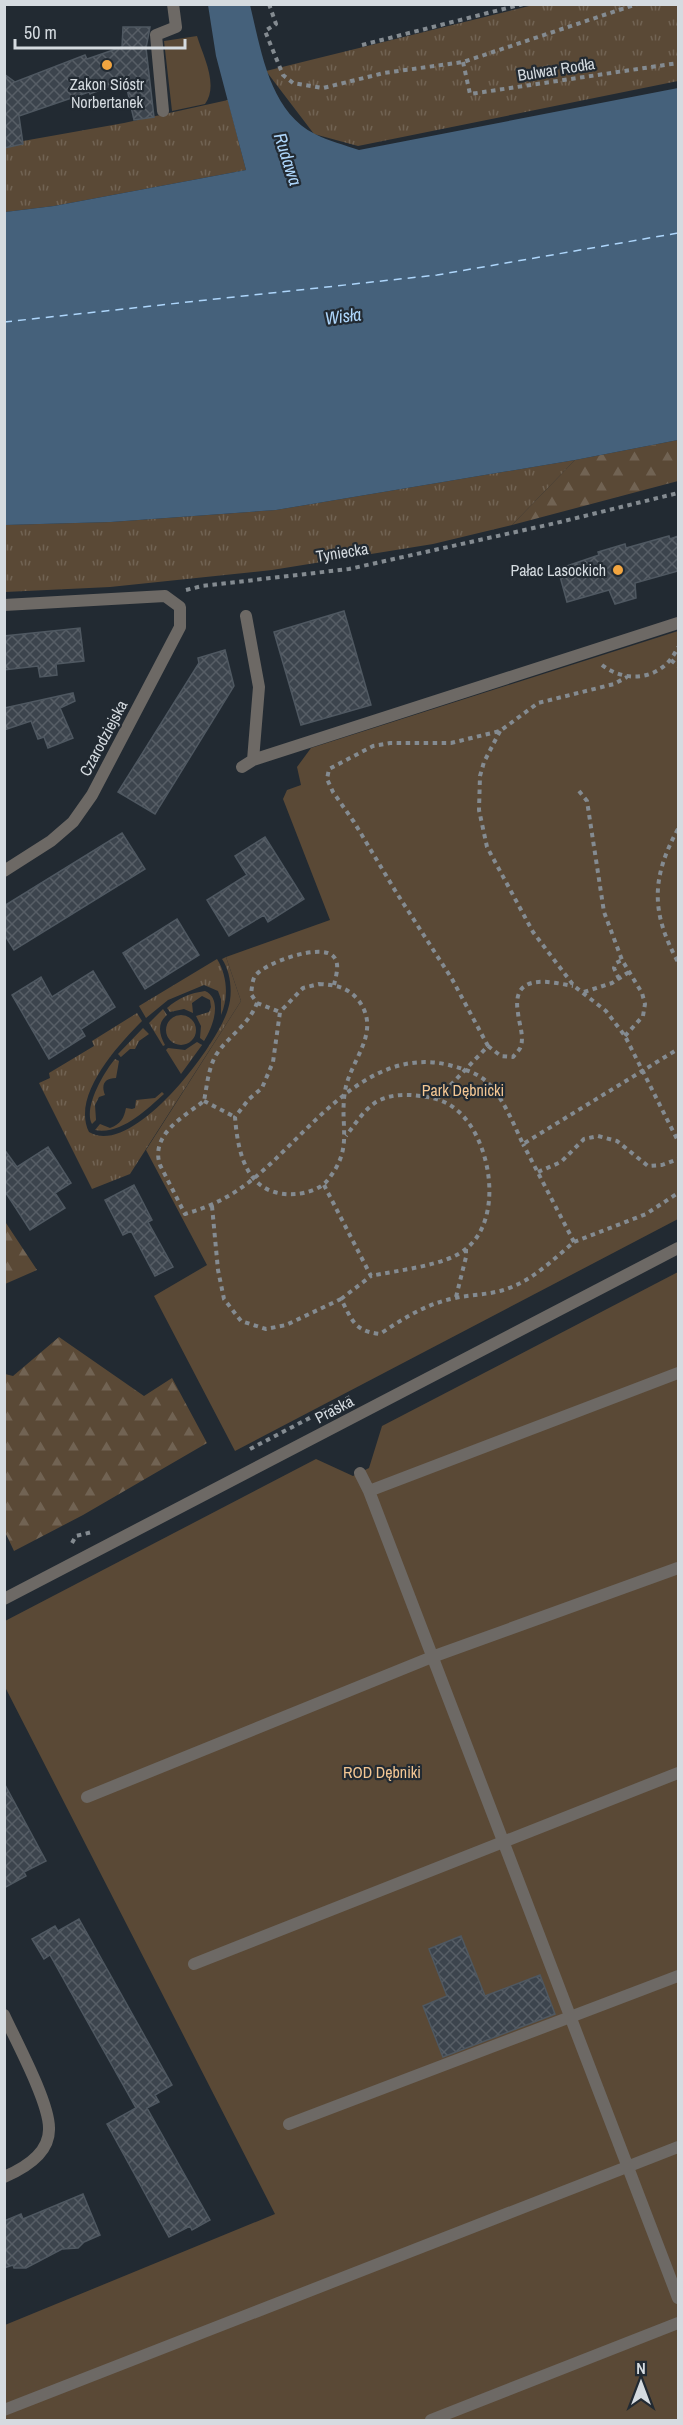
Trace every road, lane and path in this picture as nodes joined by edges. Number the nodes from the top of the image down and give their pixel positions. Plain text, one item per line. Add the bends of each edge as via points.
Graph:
1 (173, 4) edge
2 (269, 4) edge
3 (522, 4) edge
4 (637, 4) edge
5 (362, 45) dead end
6 (463, 62) junction
7 (678, 63) edge
8 (163, 111) dead end
9 (678, 493) edge
10 (165, 596) junction
11 (4, 605) edge
12 (246, 616) dead end
13 (678, 623) edge
14 (678, 647) edge
15 (591, 651) junction
16 (671, 660) junction
17 (678, 666) edge
18 (627, 677) junction
19 (500, 731) junction
20 (579, 791) dead end
21 (678, 829) edge
22 (4, 870) edge
23 (622, 960) junction
24 (678, 962) edge
25 (629, 972) junction
26 (619, 979) junction
27 (334, 985) junction
28 (574, 986) junction
29 (584, 992) junction
30 (257, 1003) junction
31 (279, 1012) junction
32 (626, 1038) junction
33 (488, 1046) junction
34 (678, 1049) edge
35 (466, 1069) junction
36 (644, 1070) junction
37 (344, 1094) junction
38 (438, 1098) junction
39 (204, 1101) junction
40 (235, 1117) junction
41 (346, 1136) junction
42 (678, 1141) edge
43 (523, 1144) junction
44 (678, 1159) edge
45 (538, 1172) junction
46 (253, 1179) junction
47 (324, 1185) junction
48 (678, 1192) edge
49 (212, 1206) junction
50 (574, 1242) junction
51 (678, 1248) edge
52 (466, 1249) junction
53 (371, 1276) junction
54 (456, 1297) junction
55 (341, 1299) junction
56 (678, 1373) edge
57 (360, 1473) dead end
58 (369, 1491) junction
59 (678, 1568) edge
60 (4, 1599) edge
61 (432, 1657) junction
62 (678, 1773) edge
63 (87, 1797) dead end
64 (503, 1842) junction
65 (194, 1964) dead end
66 (678, 1976) edge
67 (4, 2015) edge
68 (570, 2016) junction
69 (290, 2124) dead end
70 (678, 2147) edge
71 (628, 2167) junction
72 (4, 2176) edge
73 (678, 2298) edge
74 (678, 2322) edge
75 (4, 2410) edge
76 (430, 2421) edge

1 - 8 street via 176,27 156,34
2 - 6 path via 276,24 266,31 283,75 293,83 323,88 384,73
3 - 5 path
4 - 6 path
6 - 7 path, Bulwar Rodła via 470,94
9 - 10 path, Tyniecka via 349,569 202,586
10 - 11 street
10 - 22 street, Czarodziejska via 180,607 180,627 92,795 74,822
12 - 15 street via 259,687 247,763
13 - 15 street
14 - 16 path
15 - 18 path via 608,670
16 - 17 path
16 - 18 path via 655,672
18 - 19 path via 614,684 538,703
19 - 28 path via 480,776 482,828 497,869 533,932
19 - 33 path via 451,743 373,747 329,769 327,779 452,979
20 - 23 path via 587,801 604,912
21 - 24 path via 659,871 657,900 661,927
23 - 25 path
23 - 26 path via 614,968
25 - 26 path
25 - 32 path via 645,1004 642,1017
26 - 29 path
27 - 30 path via 337,965 333,956 325,951 312,951 263,968 253,981 251,994
27 - 31 path via 303,988
27 - 37 path via 344,987 357,998 366,1011 368,1031
28 - 29 path
28 - 33 path via 537,981 524,986 517,1006 521,1048 513,1057 501,1056
29 - 32 path via 606,1011
30 - 31 path
30 - 39 path via 253,1014 217,1054
31 - 40 path via 273,1062 262,1088
32 - 36 path
33 - 35 path
34 - 36 path
35 - 37 path via 433,1061 411,1062 367,1078
35 - 38 path
35 - 43 path via 490,1085
36 - 42 path
36 - 43 path
37 - 41 path
37 - 46 path
38 - 41 path via 403,1093 377,1102
38 - 52 path via 465,1118 487,1161 490,1188 486,1216
39 - 40 path
39 - 49 path via 170,1127 158,1143 157,1157 185,1214
40 - 46 path via 243,1164
41 - 47 path via 342,1156
43 - 45 path
44 - 45 path via 648,1166 617,1141 598,1136 584,1139 561,1162
45 - 50 path
46 - 47 path via 266,1189 286,1195
46 - 49 path
47 - 53 path
48 - 50 path via 646,1214
49 - 55 path via 224,1299 241,1322 266,1329
50 - 54 path via 514,1286
51 - 60 street, Praska
52 - 53 path via 432,1263
52 - 54 path
53 - 55 path
54 - 55 path via 414,1311 380,1334 356,1327
56 - 58 street
57 - 58 street
58 - 61 street
59 - 61 street
61 - 63 street
61 - 64 street
62 - 64 street
64 - 65 street
64 - 68 street
66 - 68 street
67 - 72 street via 41,2097 50,2129 40,2153 28,2165
68 - 69 street
68 - 71 street
70 - 71 street
71 - 73 street
71 - 75 street
74 - 76 street

